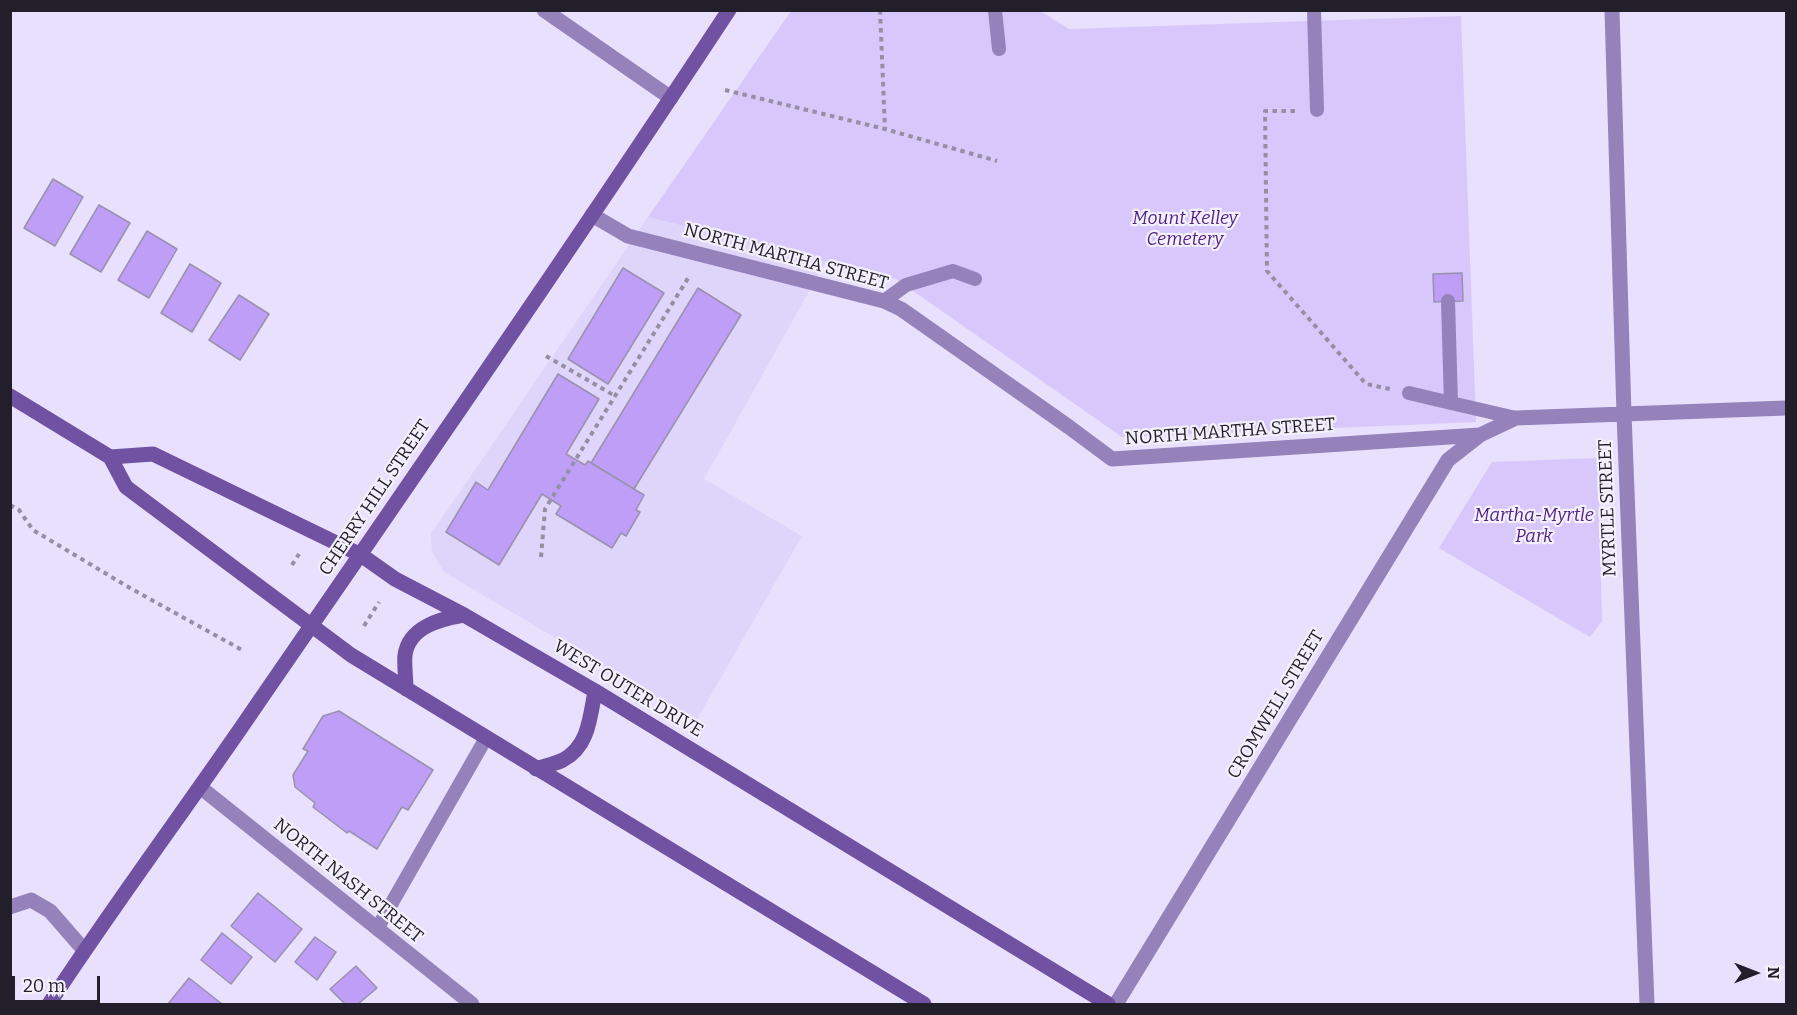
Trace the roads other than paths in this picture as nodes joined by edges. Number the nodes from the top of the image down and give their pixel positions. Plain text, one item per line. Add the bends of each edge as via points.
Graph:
1 (544, 10) edge
2 (729, 10) edge
3 (995, 10) edge
4 (1314, 10) edge
5 (1612, 10) edge
6 (999, 49) dead end
7 (671, 98) junction
8 (1317, 110) road end
9 (592, 215) junction
10 (975, 279) dead end
11 (884, 301) junction
12 (1448, 302) dead end
13 (1409, 393) road end
14 (10, 396) edge
15 (1451, 403) junction
16 (1786, 408) edge
17 (1624, 414) junction
18 (1516, 418) junction
19 (1480, 435) junction
20 (110, 457) junction
21 (361, 555) junction
22 (464, 615) junction
23 (312, 625) junction
24 (406, 689) junction
25 (595, 691) junction
26 (486, 738) junction
27 (536, 768) junction
28 (200, 787) junction
29 (10, 907) edge
30 (377, 929) junction
31 (84, 950) junction
32 (49, 1005) edge
33 (472, 1005) edge
34 (924, 1005) edge
35 (1108, 1005) edge
36 (1116, 1005) edge
37 (1647, 1005) edge

1 - 7 street
2 - 7 main road, CHERRY HILL STREET
3 - 6 lane
4 - 8 lane
5 - 17 street, MYRTLE STREET
7 - 9 main road, CHERRY HILL STREET
9 - 11 street, NORTH MARTHA STREET via 628,236
9 - 21 main road, CHERRY HILL STREET
10 - 11 lane via 953,271 906,285
11 - 19 street, NORTH MARTHA STREET via 901,309 1112,459
12 - 15 lane
13 - 15 lane
14 - 20 main road
15 - 18 lane
16 - 17 street, NORTH MARTHA STREET
17 - 18 street, NORTH MARTHA STREET
17 - 37 street, MYRTLE STREET
18 - 19 street, NORTH MARTHA STREET
19 - 36 street, CROMWELL STREET via 1448,460
20 - 21 main road, WEST OUTER DRIVE via 153,454
20 - 23 main road via 126,487
21 - 22 main road, WEST OUTER DRIVE via 395,579
21 - 23 main road, CHERRY HILL STREET
22 - 24 main road via 442,618 412,638 405,654
22 - 25 main road, WEST OUTER DRIVE
23 - 24 main road
23 - 28 main road, CHERRY HILL STREET
24 - 26 main road
25 - 27 main road via 586,737 579,747 563,760
25 - 35 main road, WEST OUTER DRIVE
26 - 27 main road
26 - 30 lane
27 - 34 main road
28 - 30 street, NORTH NASH STREET
28 - 31 main road, CHERRY HILL STREET
29 - 31 street via 31,900 50,910
30 - 33 street, NORTH NASH STREET
31 - 32 main road, CHERRY HILL STREET

